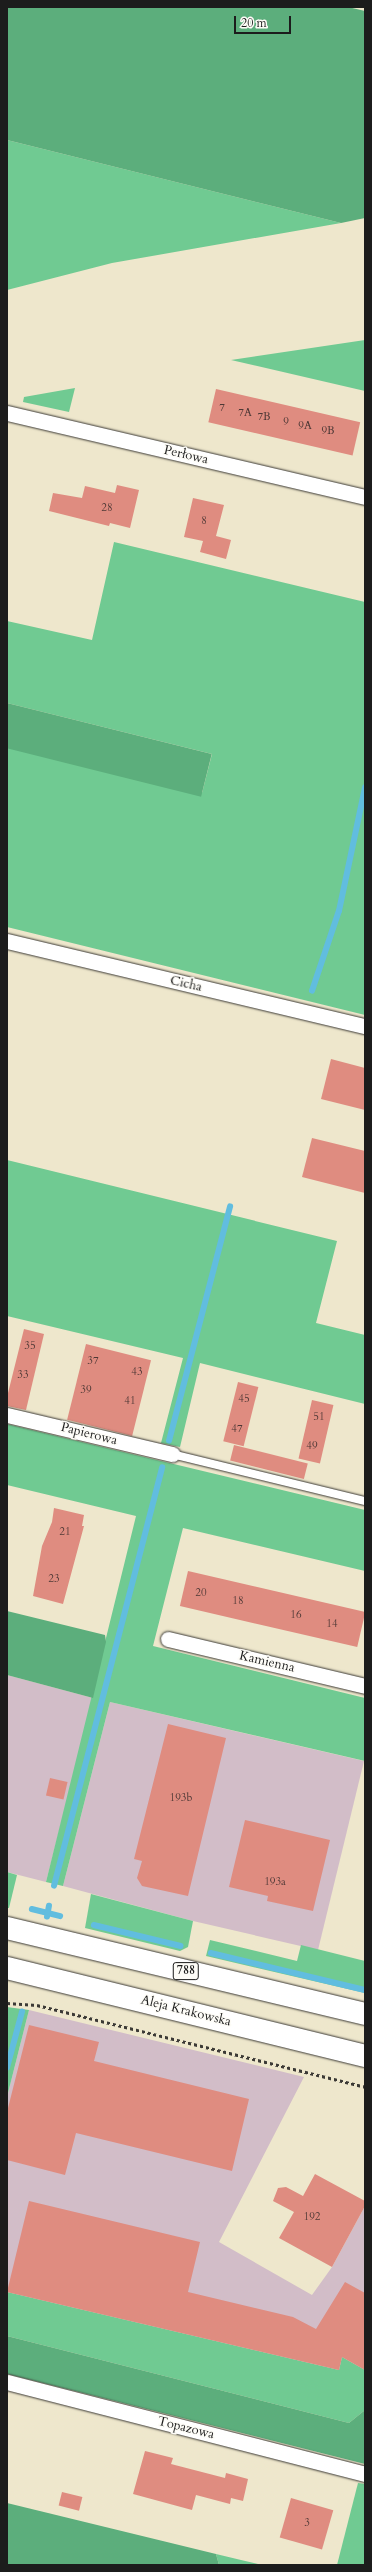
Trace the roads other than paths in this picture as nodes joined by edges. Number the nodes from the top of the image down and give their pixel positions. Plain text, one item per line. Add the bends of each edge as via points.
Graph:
1 (7, 413) edge
2 (365, 497) edge
3 (7, 941) edge
4 (365, 1026) edge
5 (7, 1415) edge
6 (172, 1454) joint
7 (365, 1501) edge
8 (168, 1639) dead end
9 (365, 1686) edge
10 (7, 1928) edge
11 (7, 1968) edge
12 (365, 2014) edge
13 (365, 2056) edge
14 (7, 2382) edge
15 (365, 2474) edge

1 - 2 street, Perłowa
3 - 4 street, Cicha
5 - 6 street, Papierowa
6 - 7 lane
8 - 9 street, Kamienna
10 - 12 main road, 788
11 - 13 main road, Aleja Krakowska
14 - 15 street, Topazowa

